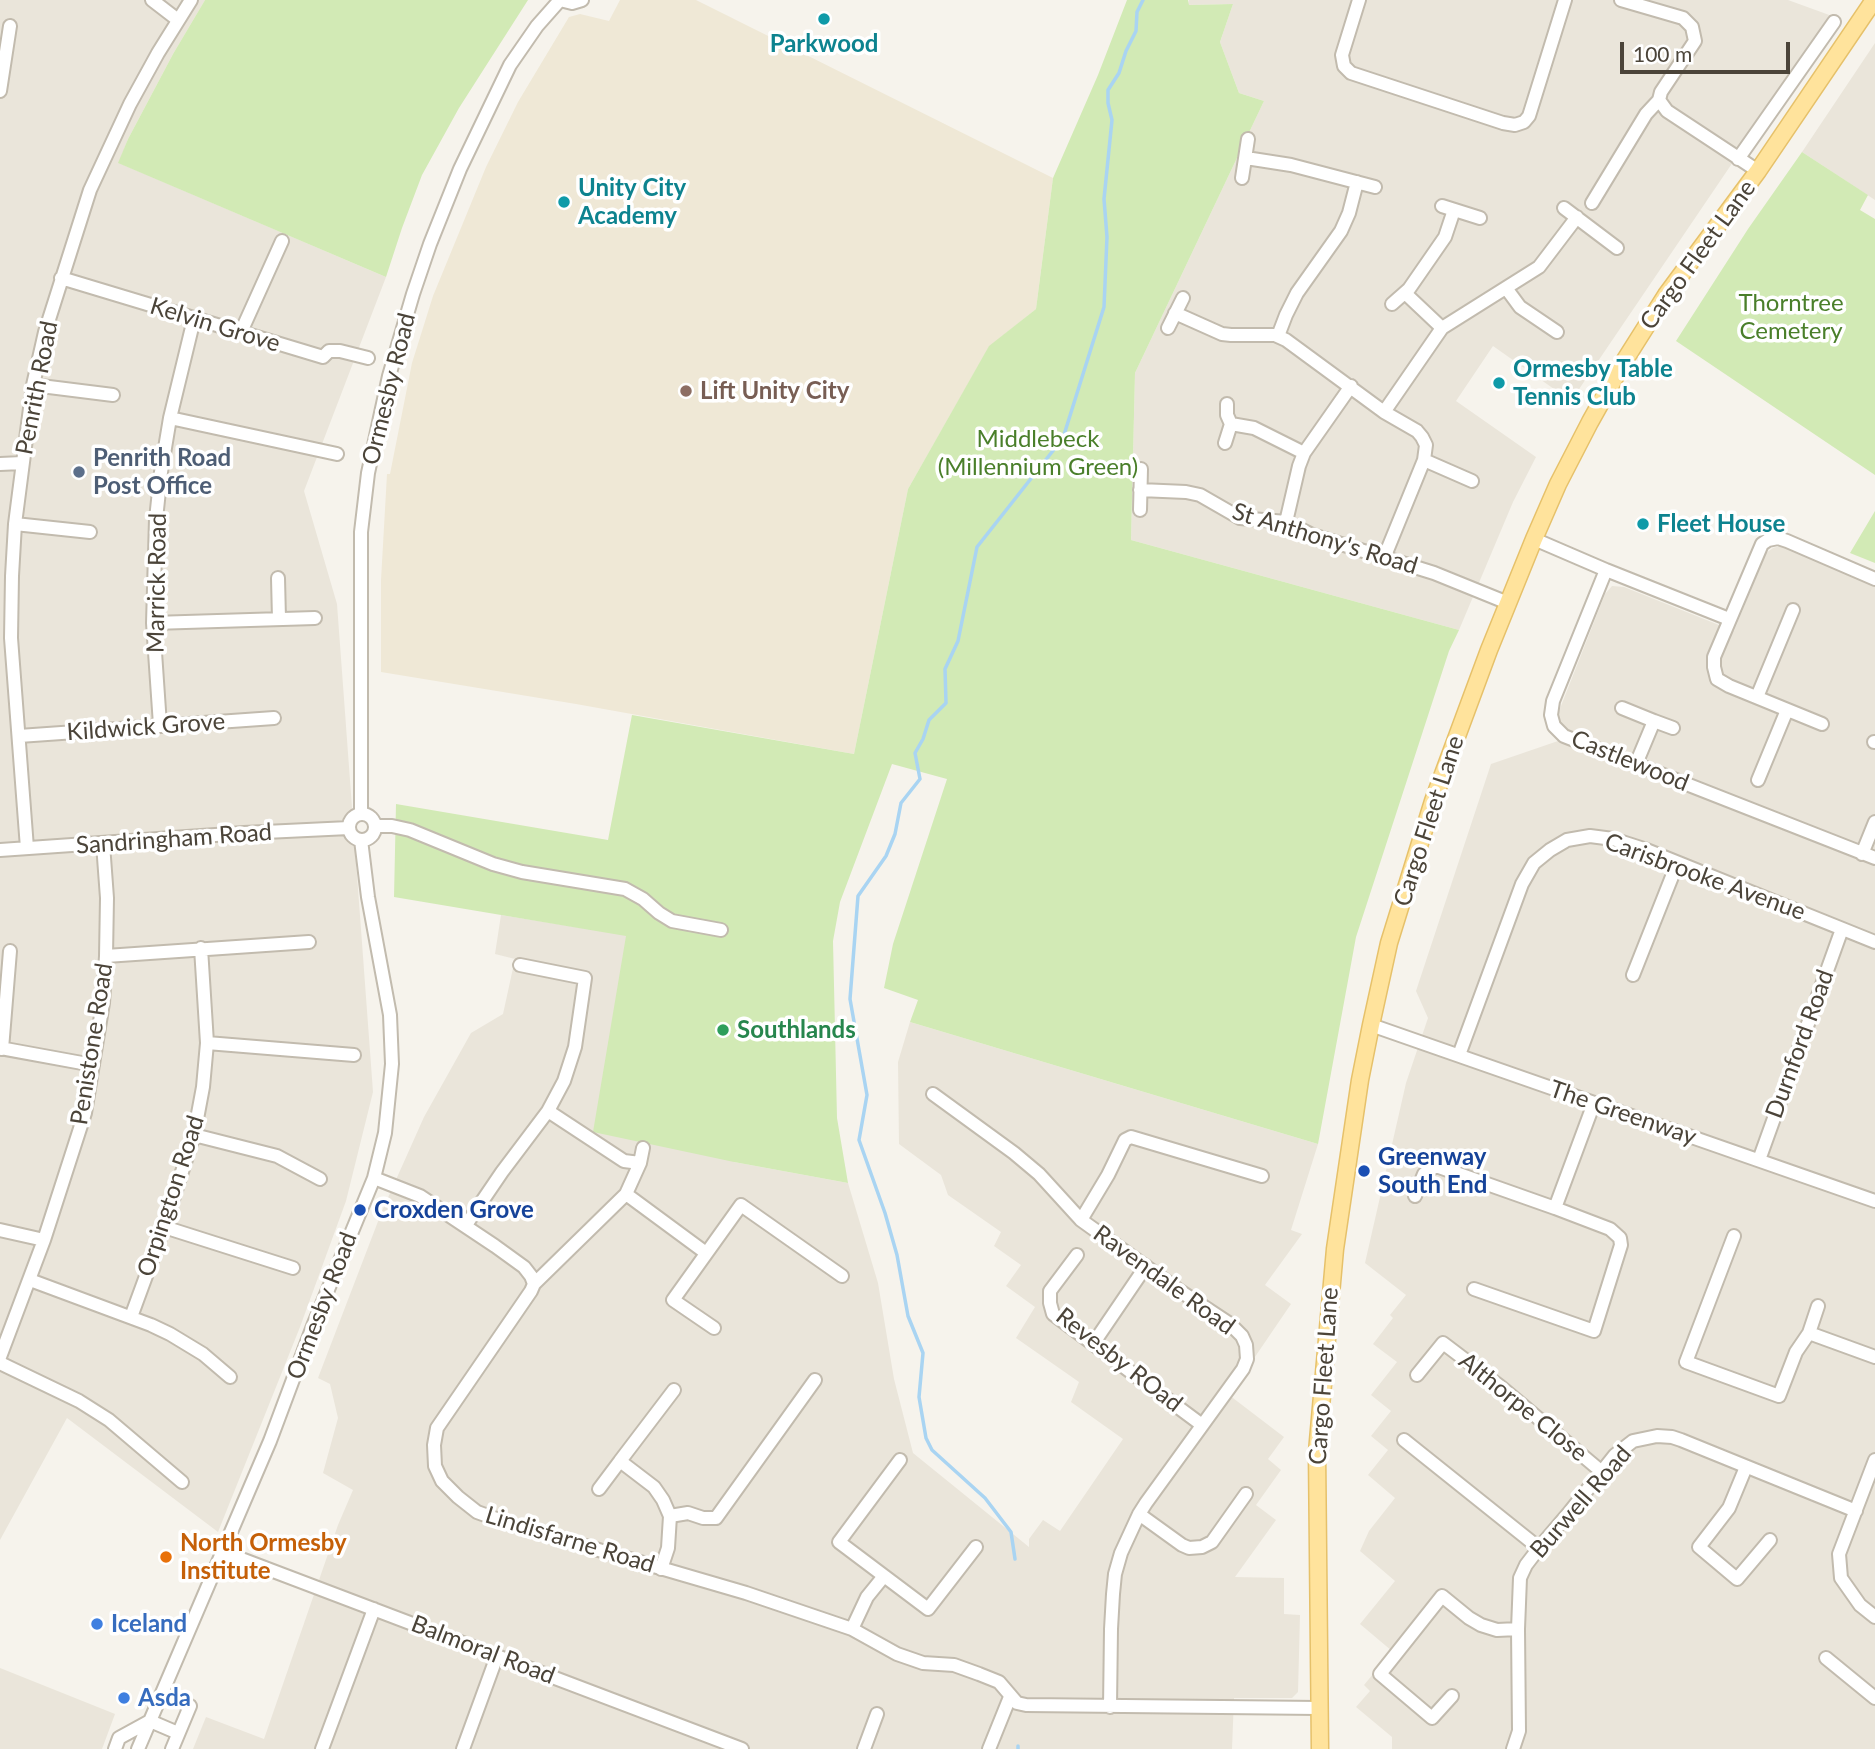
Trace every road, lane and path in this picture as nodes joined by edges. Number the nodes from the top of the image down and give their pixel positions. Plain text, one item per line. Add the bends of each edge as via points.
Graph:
1 (152, 0) edge
2 (191, 0) edge
3 (560, 0) edge
4 (582, 0) edge
5 (1359, 0) edge
6 (1565, 0) edge
7 (1621, 0) edge
8 (1874, 0) edge
9 (178, 20) junction
10 (1834, 22) dead end
11 (10, 26) dead end
12 (0, 91) edge
13 (1659, 100) junction
14 (1248, 139) dead end
15 (1246, 158) junction
16 (1738, 159) junction
17 (1758, 172) junction
18 (1242, 178) dead end
19 (1357, 182) junction
20 (1375, 187) dead end
21 (1591, 203) dead end
22 (1564, 208) dead end
23 (1577, 217) junction
24 (1480, 218) dead end
25 (282, 241) dead end
26 (1617, 248) dead end
27 (61, 278) junction
28 (1506, 288) junction
29 (1406, 294) junction
30 (1183, 298) dead end
31 (1392, 304) dead end
32 (1175, 313) junction
33 (194, 320) junction
34 (1168, 328) dead end
35 (1442, 328) junction
36 (241, 332) junction
37 (1557, 332) dead end
38 (1278, 336) junction
39 (368, 358) dead end
40 (33, 385) junction
41 (1351, 386) junction
42 (113, 395) dead end
43 (1227, 404) dead end
44 (1384, 412) junction
45 (170, 418) junction
46 (1231, 424) junction
47 (1225, 443) dead end
48 (1304, 453) junction
49 (337, 454) dead end
50 (1424, 460) junction
51 (22, 463) junction
52 (0, 464) edge
53 (1141, 469) dead end
54 (1472, 481) dead end
55 (1140, 490) junction
56 (1140, 510) dead end
57 (1286, 522) junction
58 (15, 524) junction
59 (90, 532) dead end
60 (1534, 539) junction
61 (1384, 558) junction
62 (1606, 570) junction
63 (278, 579) dead end
64 (1875, 579) edge
65 (1508, 603) junction
66 (1793, 610) dead end
67 (315, 618) dead end
68 (279, 619) junction
69 (1729, 619) junction
70 (153, 624) junction
71 (6, 638) edge
72 (1757, 697) junction
73 (1622, 708) dead end
74 (1787, 710) junction
75 (274, 718) dead end
76 (1654, 721) junction
77 (1822, 724) dead end
78 (160, 725) junction
79 (1673, 728) dead end
80 (19, 736) junction
81 (1636, 764) junction
82 (1758, 780) dead end
83 (361, 814) junction
84 (1875, 821) edge
85 (375, 826) junction
86 (349, 828) junction
87 (362, 840) junction
88 (103, 844) junction
89 (27, 848) junction
90 (0, 850) edge
91 (1869, 856) edge
92 (1677, 863) junction
93 (1842, 929) junction
94 (721, 930) dead end
95 (309, 942) dead end
96 (1875, 942) edge
97 (201, 948) junction
98 (10, 951) dead end
99 (106, 956) junction
100 (520, 965) dead end
101 (1633, 975) dead end
102 (1371, 1025) junction
103 (207, 1043) junction
104 (1, 1049) edge
105 (354, 1055) dead end
106 (1459, 1055) junction
107 (93, 1065) junction
108 (933, 1094) dead end
109 (1594, 1103) junction
110 (548, 1111) junction
111 (194, 1135) junction
112 (643, 1148) dead end
113 (1759, 1160) junction
114 (640, 1163) junction
115 (1262, 1176) dead end
116 (374, 1178) junction
117 (320, 1179) dead end
118 (626, 1194) junction
119 (1415, 1196) dead end
120 (1875, 1201) edge
121 (1555, 1208) junction
122 (1081, 1220) junction
123 (466, 1225) junction
124 (164, 1227) junction
125 (0, 1230) edge
126 (1734, 1236) dead end
127 (44, 1240) junction
128 (706, 1253) junction
129 (1077, 1255) dead end
130 (1146, 1266) junction
131 (293, 1268) dead end
132 (842, 1276) dead end
133 (30, 1280) junction
134 (534, 1284) junction
135 (1474, 1289) dead end
136 (1818, 1306) dead end
137 (131, 1317) junction
138 (714, 1328) dead end
139 (1808, 1333) junction
140 (1093, 1344) junction
141 (0, 1357) edge
142 (1875, 1357) edge
143 (0, 1363) edge
144 (1417, 1375) dead end
145 (230, 1377) dead end
146 (815, 1380) dead end
147 (674, 1390) dead end
148 (1202, 1424) junction
149 (1405, 1440) dead end
150 (900, 1460) dead end
151 (1875, 1460) edge
152 (620, 1461) junction
153 (1746, 1467) junction
154 (1602, 1472) junction
155 (182, 1482) dead end
156 (598, 1489) dead end
157 (1246, 1494) dead end
158 (1856, 1511) junction
159 (1139, 1514) junction
160 (670, 1516) junction
161 (1770, 1540) dead end
162 (976, 1547) dead end
163 (1539, 1548) junction
164 (223, 1552) junction
165 (662, 1569) junction
166 (884, 1576) junction
167 (374, 1609) junction
168 (1875, 1617) edge
169 (852, 1629) junction
170 (1518, 1629) junction
171 (497, 1656) junction
172 (1826, 1658) dead end
173 (1452, 1696) dead end
174 (1010, 1697) junction
175 (1875, 1698) edge
176 (190, 1706) dead end
177 (1110, 1707) junction
178 (1319, 1708) junction
179 (877, 1714) dead end
180 (150, 1721) junction
181 (178, 1733) junction
182 (115, 1749) edge
183 (138, 1749) edge
184 (172, 1749) edge
185 (322, 1749) edge
186 (463, 1749) edge
187 (743, 1749) edge
188 (864, 1749) edge
189 (989, 1749) edge
190 (1321, 1749) edge
191 (1513, 1749) edge

1 - 9 street
2 - 9 street, Penrith Road
3 - 4 street
3 - 83 street, Ormesby Road via 510,65 460,169 430,244 389,376 361,531
5 - 6 street via 1342,55 1351,73 1515,125 1529,116
7 - 13 street via 1683,18 1692,27 1695,41
8 - 17 main road, Cargo Fleet Lane
9 - 27 street, Penrith Road via 130,104 94,182
10 - 16 street
11 - 12 street
13 - 16 street via 1667,111
13 - 21 street
14 - 15 street
15 - 18 street
15 - 19 street
16 - 17 street
17 - 60 main road, Cargo Fleet Lane via 1666,295 1623,363
19 - 20 street
19 - 38 street via 1341,231 1297,293
22 - 23 street
23 - 26 street
23 - 28 street via 1544,261
24 - 29 street via 1448,208 1445,237
25 - 36 street
27 - 33 street, Kelvin Grove
27 - 40 street, Penrith Road
28 - 35 street
28 - 37 street via 1520,307
29 - 31 street
29 - 35 street
30 - 32 street
32 - 34 street
32 - 38 street via 1222,334
33 - 36 street, Kelvin Grove
33 - 45 street, Marrick Road
35 - 44 street
36 - 39 street, Kelvin Grove via 323,357 329,351 340,351
38 - 41 street
40 - 42 street
40 - 51 street, Penrith Road
41 - 44 street
41 - 48 street
43 - 46 street
44 - 50 street via 1417,431 1426,445
45 - 49 street
45 - 70 street, Marrick Road via 156,519
46 - 47 street
46 - 48 street via 1254,428
48 - 57 street
50 - 54 street
50 - 61 street
51 - 52 street
51 - 58 street, Penrith Road
53 - 55 street
55 - 56 street
55 - 57 street, St Anthony's Road via 1200,495 1240,518
57 - 61 street, St Anthony's Road
58 - 59 street
58 - 71 street, Penrith Road
60 - 62 street
60 - 65 main road, Cargo Fleet Lane
61 - 65 street, St Anthony's Road
62 - 69 street
62 - 81 street, Castlewood via 1551,715 1563,736
63 - 68 street
64 - 69 street via 1787,541 1768,540 1762,544
65 - 102 main road, Cargo Fleet Lane via 1433,801 1389,943
66 - 72 street
67 - 68 street via 299,612
68 - 70 street
69 - 72 street via 1714,657 1717,679
70 - 78 street, Marrick Road
71 - 80 street, Penrith Road
72 - 74 street
73 - 76 street
74 - 77 street
74 - 82 street
75 - 78 street, Kildwick Grove
76 - 79 street
76 - 81 street
78 - 80 street, Kildwick Grove
80 - 89 street, Penrith Road
81 - 91 street, Castlewood
83 - 85 street via 370,817
83 - 86 street
84 - 91 street
85 - 87 street via 371,836
85 - 94 street via 410,830 522,872 625,889 672,921
86 - 87 street via 352,836
86 - 88 street, Sandringham Road
87 - 116 street, Ormesby Road via 390,1015 392,1064 385,1133
88 - 89 street, Sandringham Road
88 - 99 street, Penistone Road
89 - 90 street, Sandringham Road
92 - 93 street, Carisbrooke Avenue
92 - 101 street
92 - 106 street, Carisbrooke Avenue via 1613,839 1590,836 1567,840 1534,863 1522,884
93 - 96 street, Carisbrooke Avenue
93 - 113 street, Durnford Road
95 - 97 street
97 - 99 street
97 - 103 street, Orpington Road
98 - 104 street
99 - 107 street, Penistone Road
100 - 110 street via 585,978 575,1046
102 - 106 street, The Greenway
102 - 178 main road, Cargo Fleet Lane via 1335,1249 1317,1452
103 - 105 street
103 - 111 street, Orpington Road
104 - 107 street
106 - 109 street, The Greenway
107 - 127 street, Penistone Road via 85,1112
108 - 122 street, Ravendale Road via 1039,1174
109 - 113 street, The Greenway
109 - 121 street
110 - 114 street via 624,1161
110 - 123 street
111 - 117 street via 277,1156
111 - 124 street, Orpington Road
112 - 114 street
113 - 120 street, The Greenway
114 - 118 street
115 - 122 street via 1131,1137 1119,1149
116 - 123 street via 420,1196
116 - 164 street, Ormesby Road
118 - 128 street
118 - 134 street, Lindisfarne Road
119 - 121 street via 1424,1174 1439,1167
121 - 135 street via 1609,1229 1620,1238 1594,1331
122 - 130 street, Ravendale Road
123 - 134 street via 524,1267
124 - 131 street
124 - 137 street, Orpington Road
125 - 127 street
126 - 139 street via 1686,1362 1779,1396
127 - 133 street, Penistone Road
128 - 132 street via 741,1205
128 - 138 street via 673,1300
129 - 140 street, Revesby ROad via 1051,1290 1050,1303 1053,1314
130 - 140 street
130 - 148 street, Ravendale Road via 1230,1324 1246,1345 1243,1369
133 - 137 street
133 - 141 street, Penistone Road
134 - 165 street, Lindisfarne Road via 437,1428 433,1445 442,1481 477,1512
136 - 139 street
137 - 145 street via 170,1334
139 - 142 street
140 - 148 street, Revesby ROad
143 - 155 street via 109,1420
144 - 154 street, Althorpe Close via 1443,1343
146 - 160 street via 716,1518 688,1513
147 - 152 street
148 - 159 street, Ravendale Road
149 - 163 street
150 - 166 street via 839,1542
151 - 158 street
152 - 156 street
152 - 160 street via 654,1487
153 - 154 street, Burwell Road via 1681,1440 1657,1436 1633,1441
153 - 158 street, Burwell Road
153 - 161 street via 1729,1508 1699,1547 1737,1579
154 - 163 street, Burwell Road
157 - 159 street via 1212,1542 1202,1547 1182,1545
158 - 168 street via 1839,1554 1841,1578
159 - 177 street, Ravendale Road via 1115,1574
160 - 165 street
162 - 166 street via 928,1609
163 - 170 street, Burwell Road via 1520,1578
164 - 167 street, Balmoral Road
164 - 180 street, Ormesby Road
165 - 169 street, Lindisfarne Road
166 - 169 street via 867,1597
167 - 171 street, Balmoral Road
167 - 185 street
169 - 174 street, Lindisfarne Road via 897,1654 923,1663 954,1665 999,1682
170 - 173 street via 1481,1625 1442,1596 1380,1674 1432,1718
170 - 191 street, Burwell Road via 1519,1731
171 - 186 street
171 - 187 street, Balmoral Road
172 - 175 street
174 - 177 street, Lindisfarne Road via 1026,1705
174 - 189 street
176 - 181 street
177 - 178 street
178 - 190 main road, Cargo Fleet Lane
179 - 188 street
180 - 181 street
180 - 182 street via 119,1738
180 - 183 street, Ormesby Road
181 - 184 street

